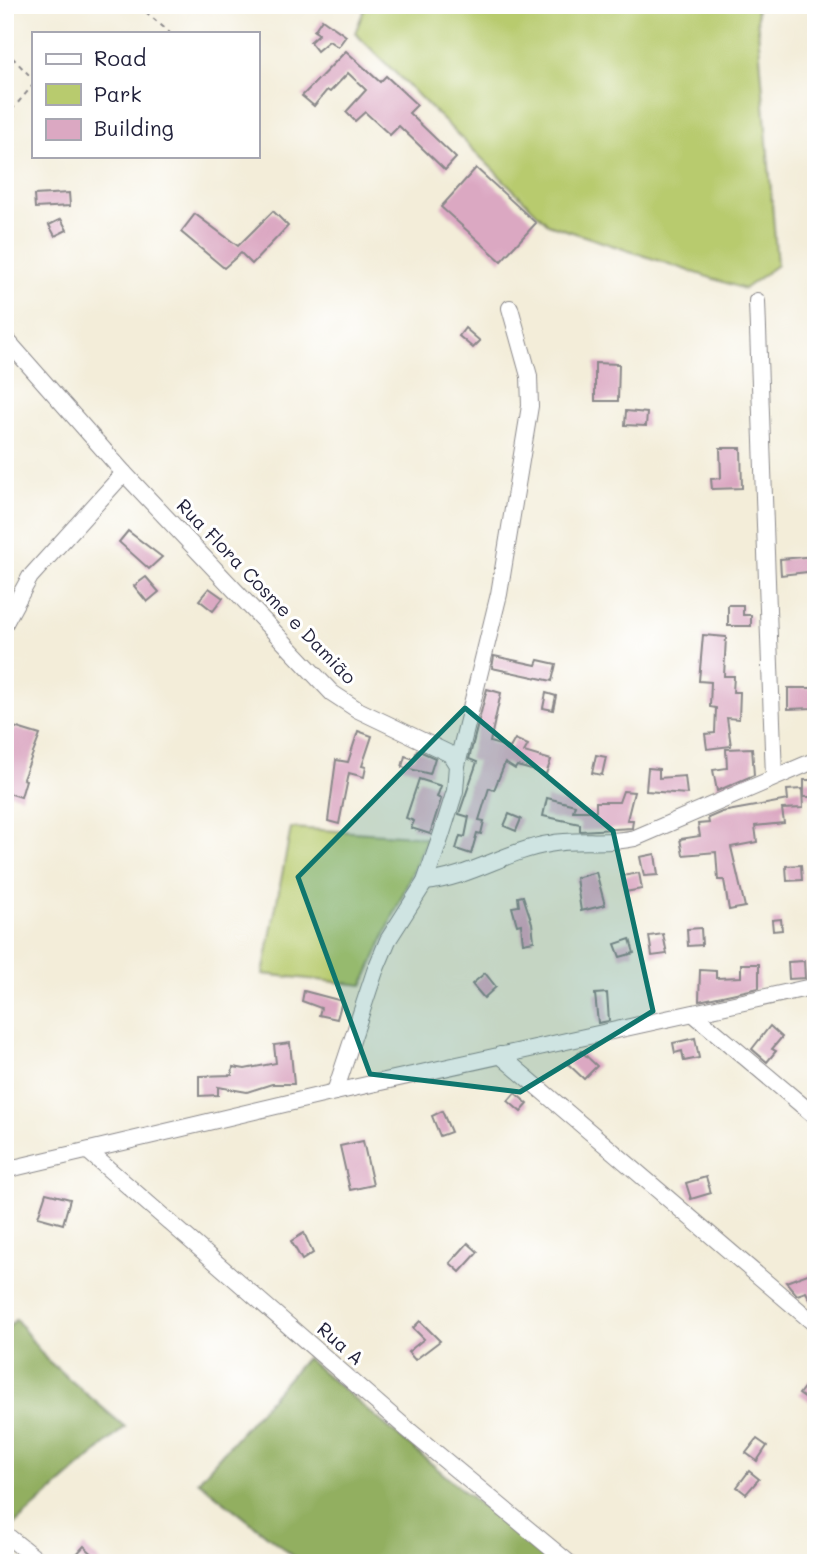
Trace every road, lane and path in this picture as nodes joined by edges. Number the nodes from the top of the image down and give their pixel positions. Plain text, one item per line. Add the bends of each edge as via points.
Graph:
1 (138, 5) edge
2 (169, 32) edge
3 (5, 50) edge
4 (32, 78) edge
5 (32, 86) edge
6 (5, 118) edge
7 (757, 301) dead end
8 (510, 308) dead end
9 (5, 338) edge
10 (124, 472) junction
11 (5, 623) edge
12 (816, 760) edge
13 (457, 765) junction
14 (774, 777) junction
15 (425, 882) junction
16 (816, 985) edge
17 (695, 1014) junction
18 (500, 1055) junction
19 (335, 1091) junction
20 (816, 1117) edge
21 (89, 1152) junction
22 (5, 1170) edge
23 (816, 1325) edge
24 (5, 1534) edge
25 (41, 1563) edge
26 (569, 1563) edge

1 - 2 path
3 - 4 path
5 - 6 path
7 - 14 street
8 - 13 street via 529,376 530,406 499,594
9 - 10 street, Rua Flora Cosme e Damião
10 - 11 street via 30,577
10 - 13 street, Rua Flora Cosme e Damião via 332,693 450,754
12 - 14 street
13 - 15 street via 455,791
14 - 15 street via 635,838 607,844 550,843 449,880
15 - 19 street via 388,940
16 - 17 street
17 - 18 street
17 - 20 street
18 - 19 street
18 - 23 street
19 - 21 street
21 - 22 street
21 - 26 street, Rua A
24 - 25 street

